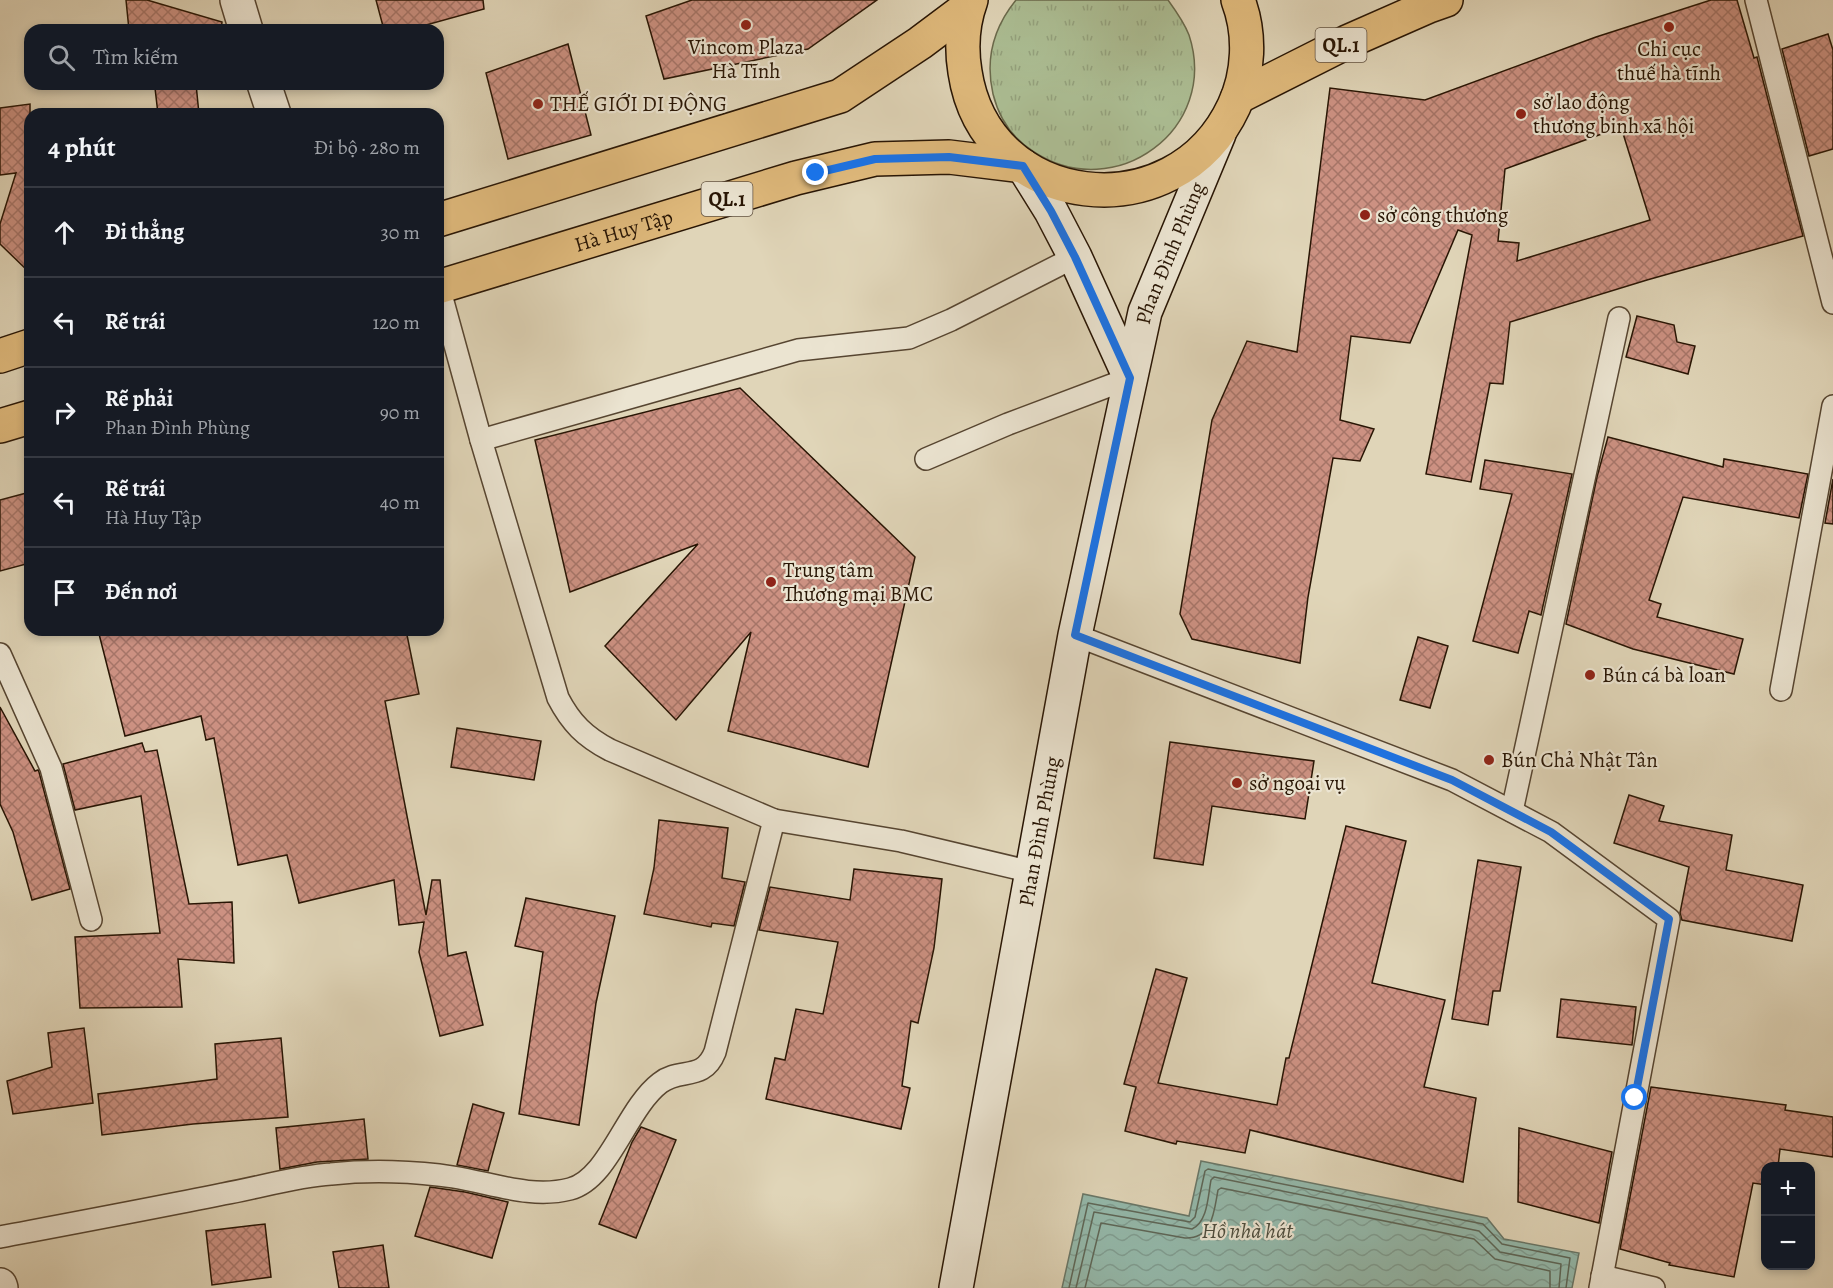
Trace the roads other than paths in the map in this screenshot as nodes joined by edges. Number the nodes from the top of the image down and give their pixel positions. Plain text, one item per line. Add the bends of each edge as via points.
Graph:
1 (237, 0) edge
2 (1238, 0) edge
3 (1446, 0) edge
4 (1756, 0) edge
5 (970, 4) edge
6 (244, 24) edge
7 (266, 90) edge
8 (1238, 97) junction
9 (272, 108) edge
10 (1218, 134) junction
11 (1023, 166) junction
12 (444, 218) edge
13 (1075, 257) junction
14 (444, 285) edge
15 (1833, 303) edge
16 (444, 308) edge
17 (1619, 318) dead end
18 (24, 348) edge
19 (0, 356) edge
20 (1130, 378) junction
21 (1833, 406) edge
22 (24, 419) edge
23 (0, 426) edge
24 (481, 440) junction
25 (926, 459) dead end
26 (1075, 635) junction
27 (0, 654) edge
28 (1781, 690) dead end
29 (1512, 811) junction
30 (774, 820) junction
31 (1032, 873) junction
32 (91, 920) dead end
33 (0, 1237) edge
34 (1601, 1282) edge
35 (956, 1288) edge
36 (1654, 1288) edge

1 - 6 main road
2 - 8 main road, QL.1 via 1247,51
3 - 8 main road, QL.1 via 1347,42
4 - 15 lane
5 - 11 main road, QL.1 via 964,32 966,83 987,130
5 - 12 main road, QL.1 via 840,96
7 - 9 main road
8 - 10 main road, QL.1
10 - 11 main road, QL.1 via 1178,170 1127,189 1073,188
10 - 20 main road, Phan Đình Phùng via 1145,312
11 - 13 main road, Phan Đình Phùng
11 - 14 main road, Hà Huy Tập / QL.1 via 949,157 875,159 796,178
13 - 20 main road, Phan Đình Phùng
13 - 24 lane via 909,338 798,350
16 - 24 lane
17 - 29 lane
18 - 19 main road
20 - 25 lane
20 - 26 main road, Phan Đình Phùng
21 - 28 lane
22 - 23 main road
24 - 30 lane via 558,698 568,717 580,731 610,750
26 - 29 lane via 1452,780
26 - 31 main road, Phan Đình Phùng
27 - 32 lane via 51,768
29 - 34 lane via 1551,832 1669,919
30 - 31 lane via 901,841
30 - 33 lane via 711,1062 702,1071 668,1078 658,1085 639,1105 596,1174 584,1183 570,1189 523,1191 453,1177 330,1174
31 - 35 main road, Phan Đình Phùng
34 - 36 lane

